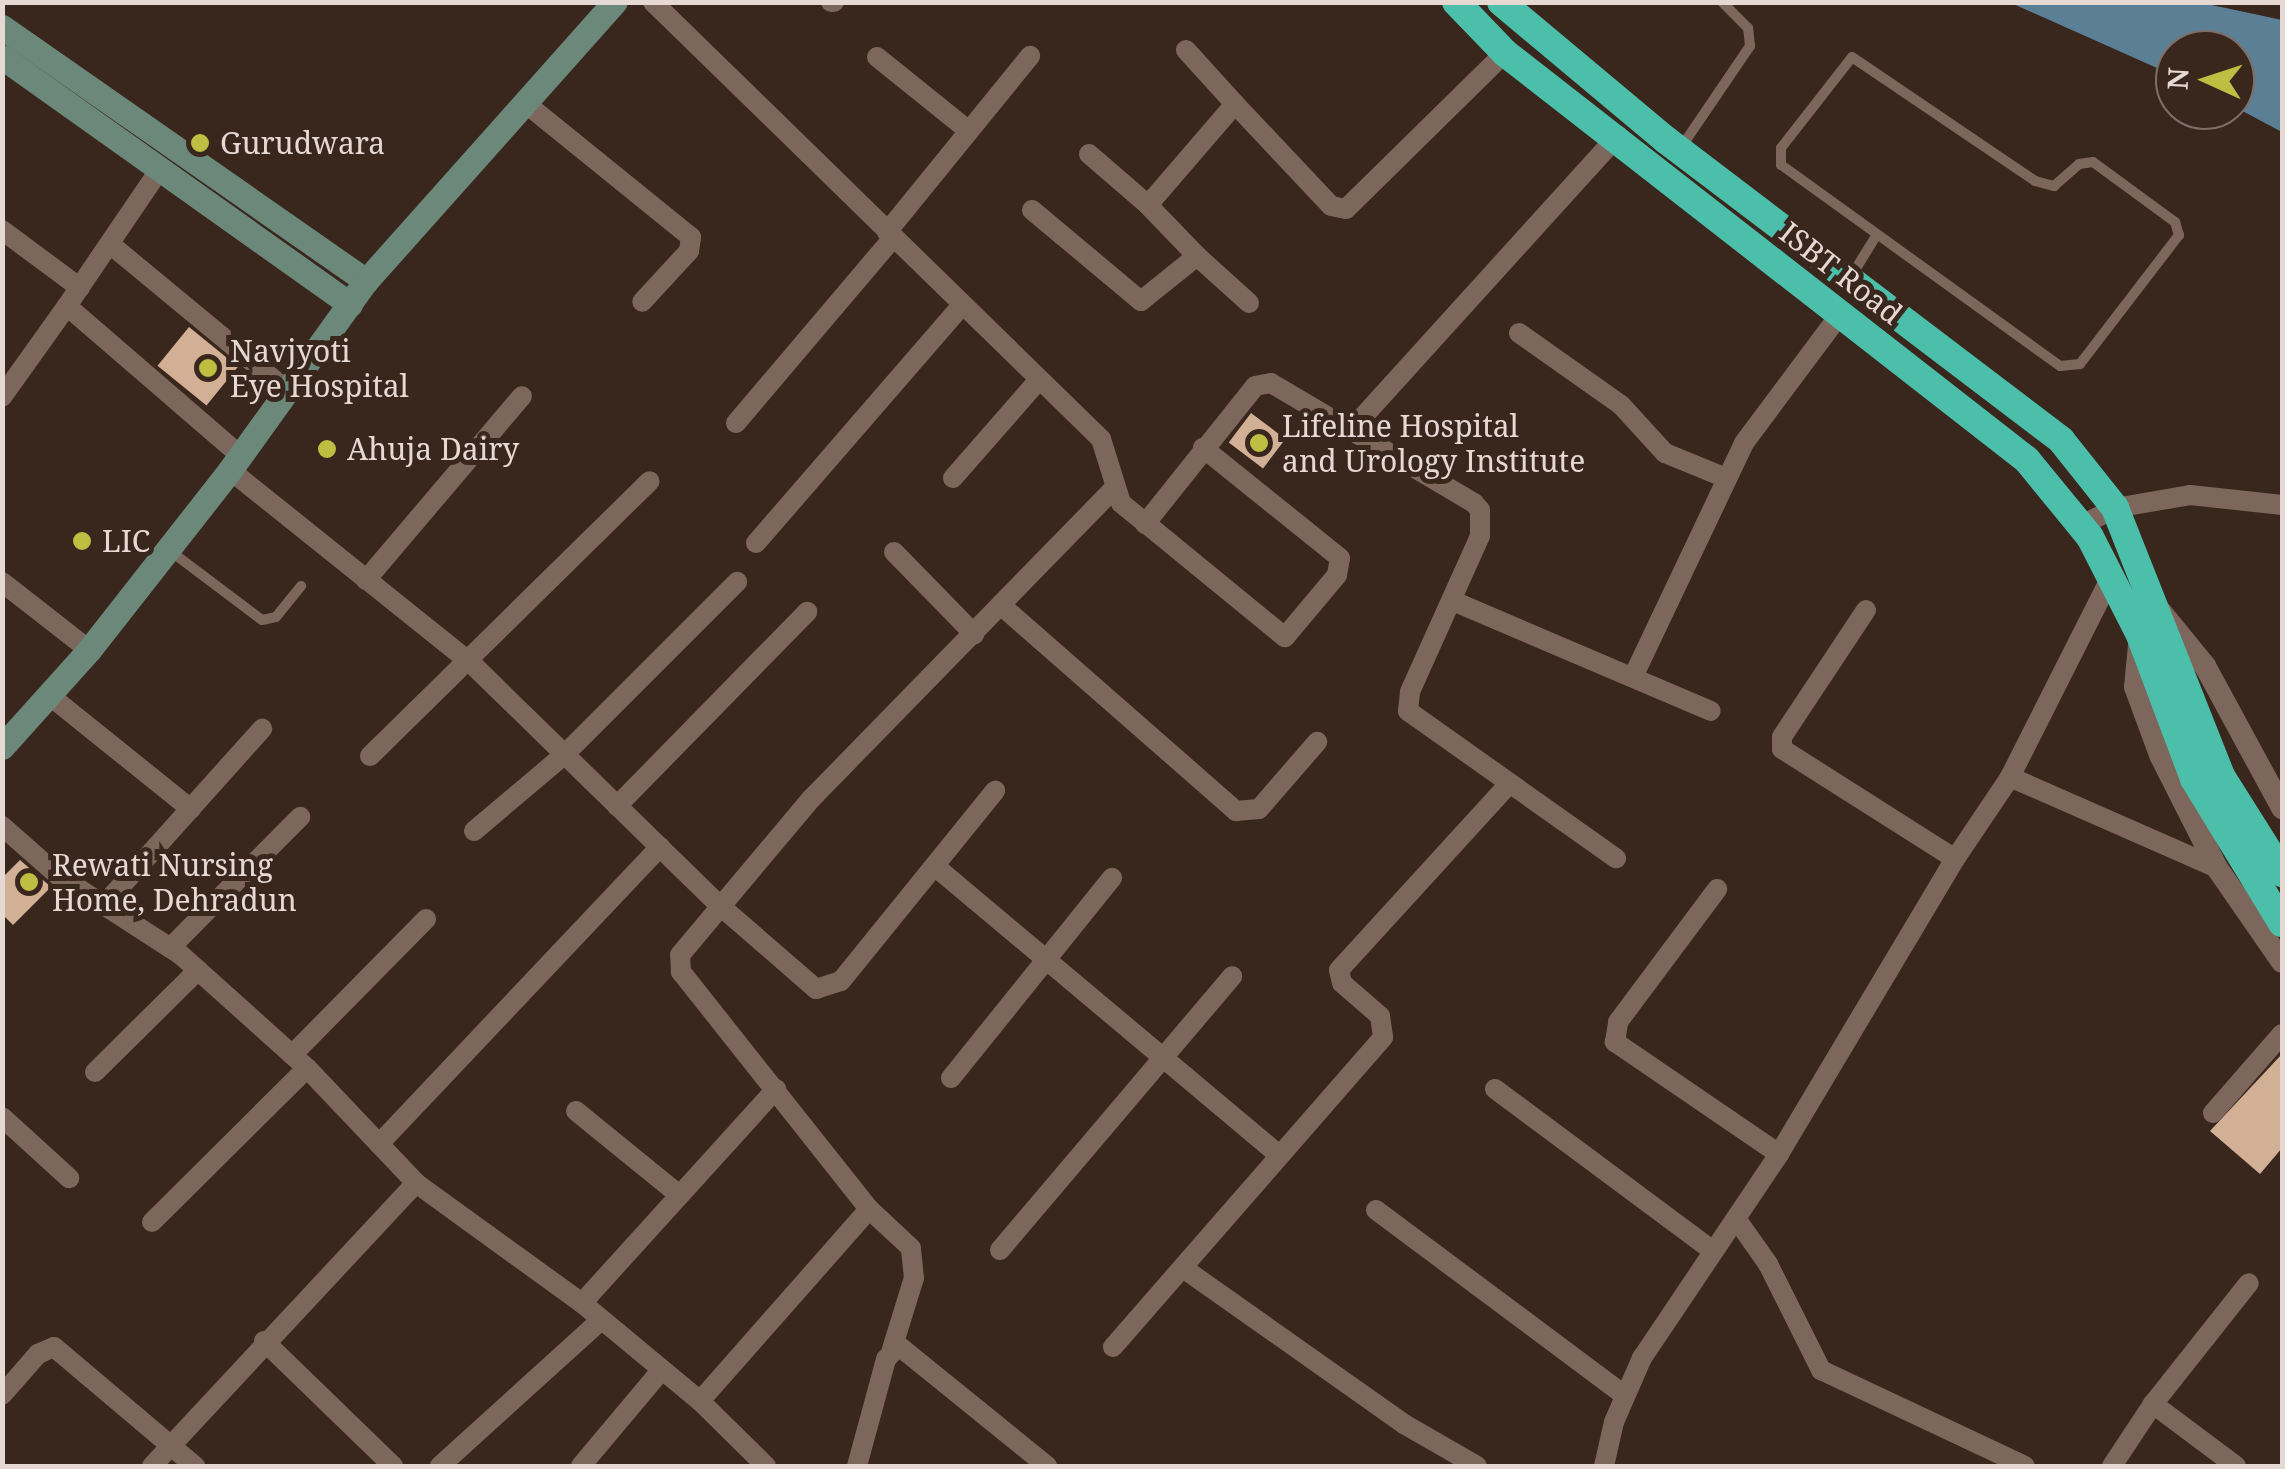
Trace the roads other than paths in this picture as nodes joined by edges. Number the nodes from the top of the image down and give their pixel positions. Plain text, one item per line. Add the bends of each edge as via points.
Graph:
1 (615, 2) edge
2 (653, 2) edge
3 (1456, 2) edge
4 (1501, 2) edge
5 (1722, 2) edge
6 (2, 27) edge
7 (1186, 50) dead end
8 (1505, 53) junction
9 (1030, 56) dead end
10 (878, 57) dead end
11 (6, 66) edge
12 (524, 102) junction
13 (1235, 104) junction
14 (969, 131) junction
15 (1618, 135) junction
16 (1680, 150) junction
17 (1089, 154) dead end
18 (160, 169) junction
19 (1148, 205) junction
20 (1032, 210) dead end
21 (2, 230) edge
22 (890, 235) junction
23 (1876, 236) junction
24 (110, 244) junction
25 (1196, 256) junction
26 (1848, 280) junction
27 (366, 281) junction
28 (80, 288) junction
29 (642, 302) dead end
30 (1249, 303) dead end
31 (350, 304) junction
32 (67, 306) junction
33 (961, 306) junction
34 (1840, 314) junction
35 (1520, 333) dead end
36 (1037, 382) junction
37 (288, 391) junction
38 (522, 396) dead end
39 (2, 397) edge
40 (736, 424) dead end
41 (1350, 431) junction
42 (1204, 448) junction
43 (235, 463) junction
44 (953, 478) dead end
45 (1726, 478) junction
46 (650, 480) dead end
47 (1113, 490) junction
48 (2282, 505) edge
49 (2115, 508) junction
50 (1145, 524) junction
51 (2082, 524) junction
52 (756, 543) dead end
53 (168, 549) junction
54 (894, 552) dead end
55 (2111, 577) junction
56 (366, 580) junction
57 (2, 582) edge
58 (738, 582) dead end
59 (300, 586) dead end
60 (1453, 601) junction
61 (2156, 606) junction
62 (1004, 607) junction
63 (1866, 610) dead end
64 (807, 612) dead end
65 (974, 634) junction
66 (2140, 634) junction
67 (89, 650) junction
68 (470, 663) junction
69 (1633, 678) junction
70 (50, 695) junction
71 (1711, 711) dead end
72 (262, 729) dead end
73 (1317, 742) dead end
74 (2, 747) edge
75 (564, 755) junction
76 (370, 756) dead end
77 (2010, 777) junction
78 (1510, 784) junction
79 (996, 792) dead end
80 (617, 806) junction
81 (2282, 806) edge
82 (191, 809) junction
83 (300, 817) dead end
84 (2, 826) edge
85 (474, 831) dead end
86 (660, 847) junction
87 (1616, 858) dead end
88 (1955, 859) junction
89 (936, 868) junction
90 (2216, 868) junction
91 (2282, 873) edge
92 (1112, 878) dead end
93 (1717, 889) dead end
94 (718, 904) junction
95 (104, 905) junction
96 (426, 919) dead end
97 (2282, 923) edge
98 (170, 948) junction
99 (1044, 958) junction
100 (2282, 962) edge
101 (198, 970) junction
102 (1232, 976) dead end
103 (2282, 1034) edge
104 (1162, 1058) junction
105 (300, 1062) junction
106 (96, 1072) dead end
107 (951, 1078) dead end
108 (776, 1089) junction
109 (1496, 1089) dead end
110 (576, 1111) dead end
111 (2213, 1114) dead end
112 (2, 1117) edge
113 (379, 1144) junction
114 (1778, 1154) junction
115 (1280, 1155) junction
116 (69, 1178) dead end
117 (416, 1183) junction
118 (677, 1193) junction
119 (869, 1209) junction
120 (1376, 1210) dead end
121 (1737, 1220) junction
122 (152, 1222) dead end
123 (1000, 1250) dead end
124 (1713, 1251) junction
125 (1183, 1268) junction
126 (2249, 1283) dead end
127 (582, 1303) junction
128 (601, 1320) junction
129 (264, 1341) junction
130 (1113, 1347) dead end
131 (892, 1350) junction
132 (660, 1372) junction
133 (1624, 1394) junction
134 (2, 1395) edge
135 (700, 1401) junction
136 (2153, 1404) junction
137 (172, 1445) junction
138 (152, 1466) edge
139 (195, 1466) edge
140 (394, 1466) edge
141 (440, 1466) edge
142 (581, 1466) edge
143 (766, 1466) edge
144 (857, 1466) edge
145 (1047, 1466) edge
146 (1478, 1466) edge
147 (1604, 1466) edge
148 (2025, 1466) edge
149 (2112, 1466) edge
150 (2236, 1466) edge

1 - 12 main road
2 - 22 street
3 - 8 highway, ISBT Road
4 - 16 highway
5 - 16 lane via 1752,41
6 - 27 main road
7 - 13 street
8 - 13 street via 1346,209 1330,206
8 - 15 highway, ISBT Road
9 - 14 street
10 - 14 street
11 - 18 main road
12 - 27 main road
12 - 29 street via 691,237 689,251
13 - 19 street
14 - 22 street
15 - 34 highway, ISBT Road
15 - 41 street
16 - 26 highway
17 - 19 street
18 - 24 street
18 - 31 main road
19 - 25 street
20 - 25 street via 1141,301
21 - 28 street
22 - 33 street
22 - 40 street
23 - 23 lane via 1779,159 1852,58 2036,181 2054,186 2080,164 2093,162 2179,231 2074,367 2060,366
23 - 26 lane
24 - 28 street
24 - 37 street
25 - 30 street
26 - 49 highway via 2061,440
27 - 31 main road
28 - 32 street
31 - 37 main road
32 - 39 street
32 - 43 street
33 - 36 street
33 - 52 street
34 - 45 street
34 - 51 highway, ISBT Road via 2028,460
35 - 45 street via 1621,404 1665,453
36 - 44 street
36 - 47 street via 1101,440
37 - 43 main road
38 - 56 street
41 - 42 street via 1285,388 1262,384
41 - 60 street via 1480,510 1480,536
42 - 50 street
42 - 50 street via 1335,550 1337,575 1285,637
43 - 53 main road
43 - 56 street
45 - 69 street
46 - 68 street
47 - 50 street
47 - 62 street
48 - 49 street via 2190,495
49 - 51 street
49 - 61 highway
51 - 55 highway, ISBT Road
53 - 59 lane via 262,620 276,617
53 - 67 main road
54 - 65 street
55 - 66 highway, ISBT Road
55 - 77 street
56 - 68 street
57 - 67 street
58 - 75 street
60 - 69 street
60 - 78 street via 1410,692 1408,711
61 - 81 street via 2205,666
61 - 91 highway via 2221,776
62 - 65 street
62 - 73 street via 1236,810 1260,809
63 - 88 street via 1782,736 1782,749
64 - 80 street
65 - 94 street
66 - 90 street via 2141,711
66 - 97 highway, ISBT Road via 2194,779
67 - 70 main road
68 - 75 street
68 - 76 street
69 - 71 street
70 - 74 main road
70 - 82 street
72 - 82 street
75 - 80 street
75 - 85 street
77 - 88 street
77 - 90 street
78 - 87 street
78 - 115 street via 1343,964 1342,983 1380,1016 1386,1030
79 - 89 street
80 - 86 street
82 - 95 street
83 - 98 street
84 - 95 street
86 - 94 street
86 - 113 street
88 - 114 street
89 - 94 street via 829,989 801,980
89 - 99 street
90 - 100 street
92 - 99 street
93 - 114 street via 1618,1022 1615,1042
94 - 108 street via 680,955 681,972
95 - 98 street
96 - 105 street
98 - 101 street
99 - 104 street
99 - 107 street
101 - 105 street
101 - 106 street
102 - 104 street
103 - 111 street
104 - 115 street
104 - 123 street
105 - 113 street
105 - 122 street
108 - 118 street
108 - 119 street
109 - 124 street
110 - 118 street
112 - 116 street
113 - 117 street
114 - 121 street
115 - 125 street
117 - 127 street
117 - 129 street
118 - 127 street
119 - 131 street via 915,1256
119 - 135 street
120 - 133 street
121 - 124 street
121 - 148 street via 1768,1264 1821,1370
124 - 133 street
125 - 130 street
125 - 146 street via 1404,1424
126 - 136 street
127 - 128 street
128 - 132 street
128 - 141 street
129 - 137 street
129 - 140 street
131 - 144 street
131 - 145 street via 909,1349
132 - 135 street
132 - 142 street
133 - 147 street
134 - 137 street via 38,1354 54,1348
135 - 143 street
136 - 149 street
136 - 150 street
137 - 138 street
137 - 139 street

